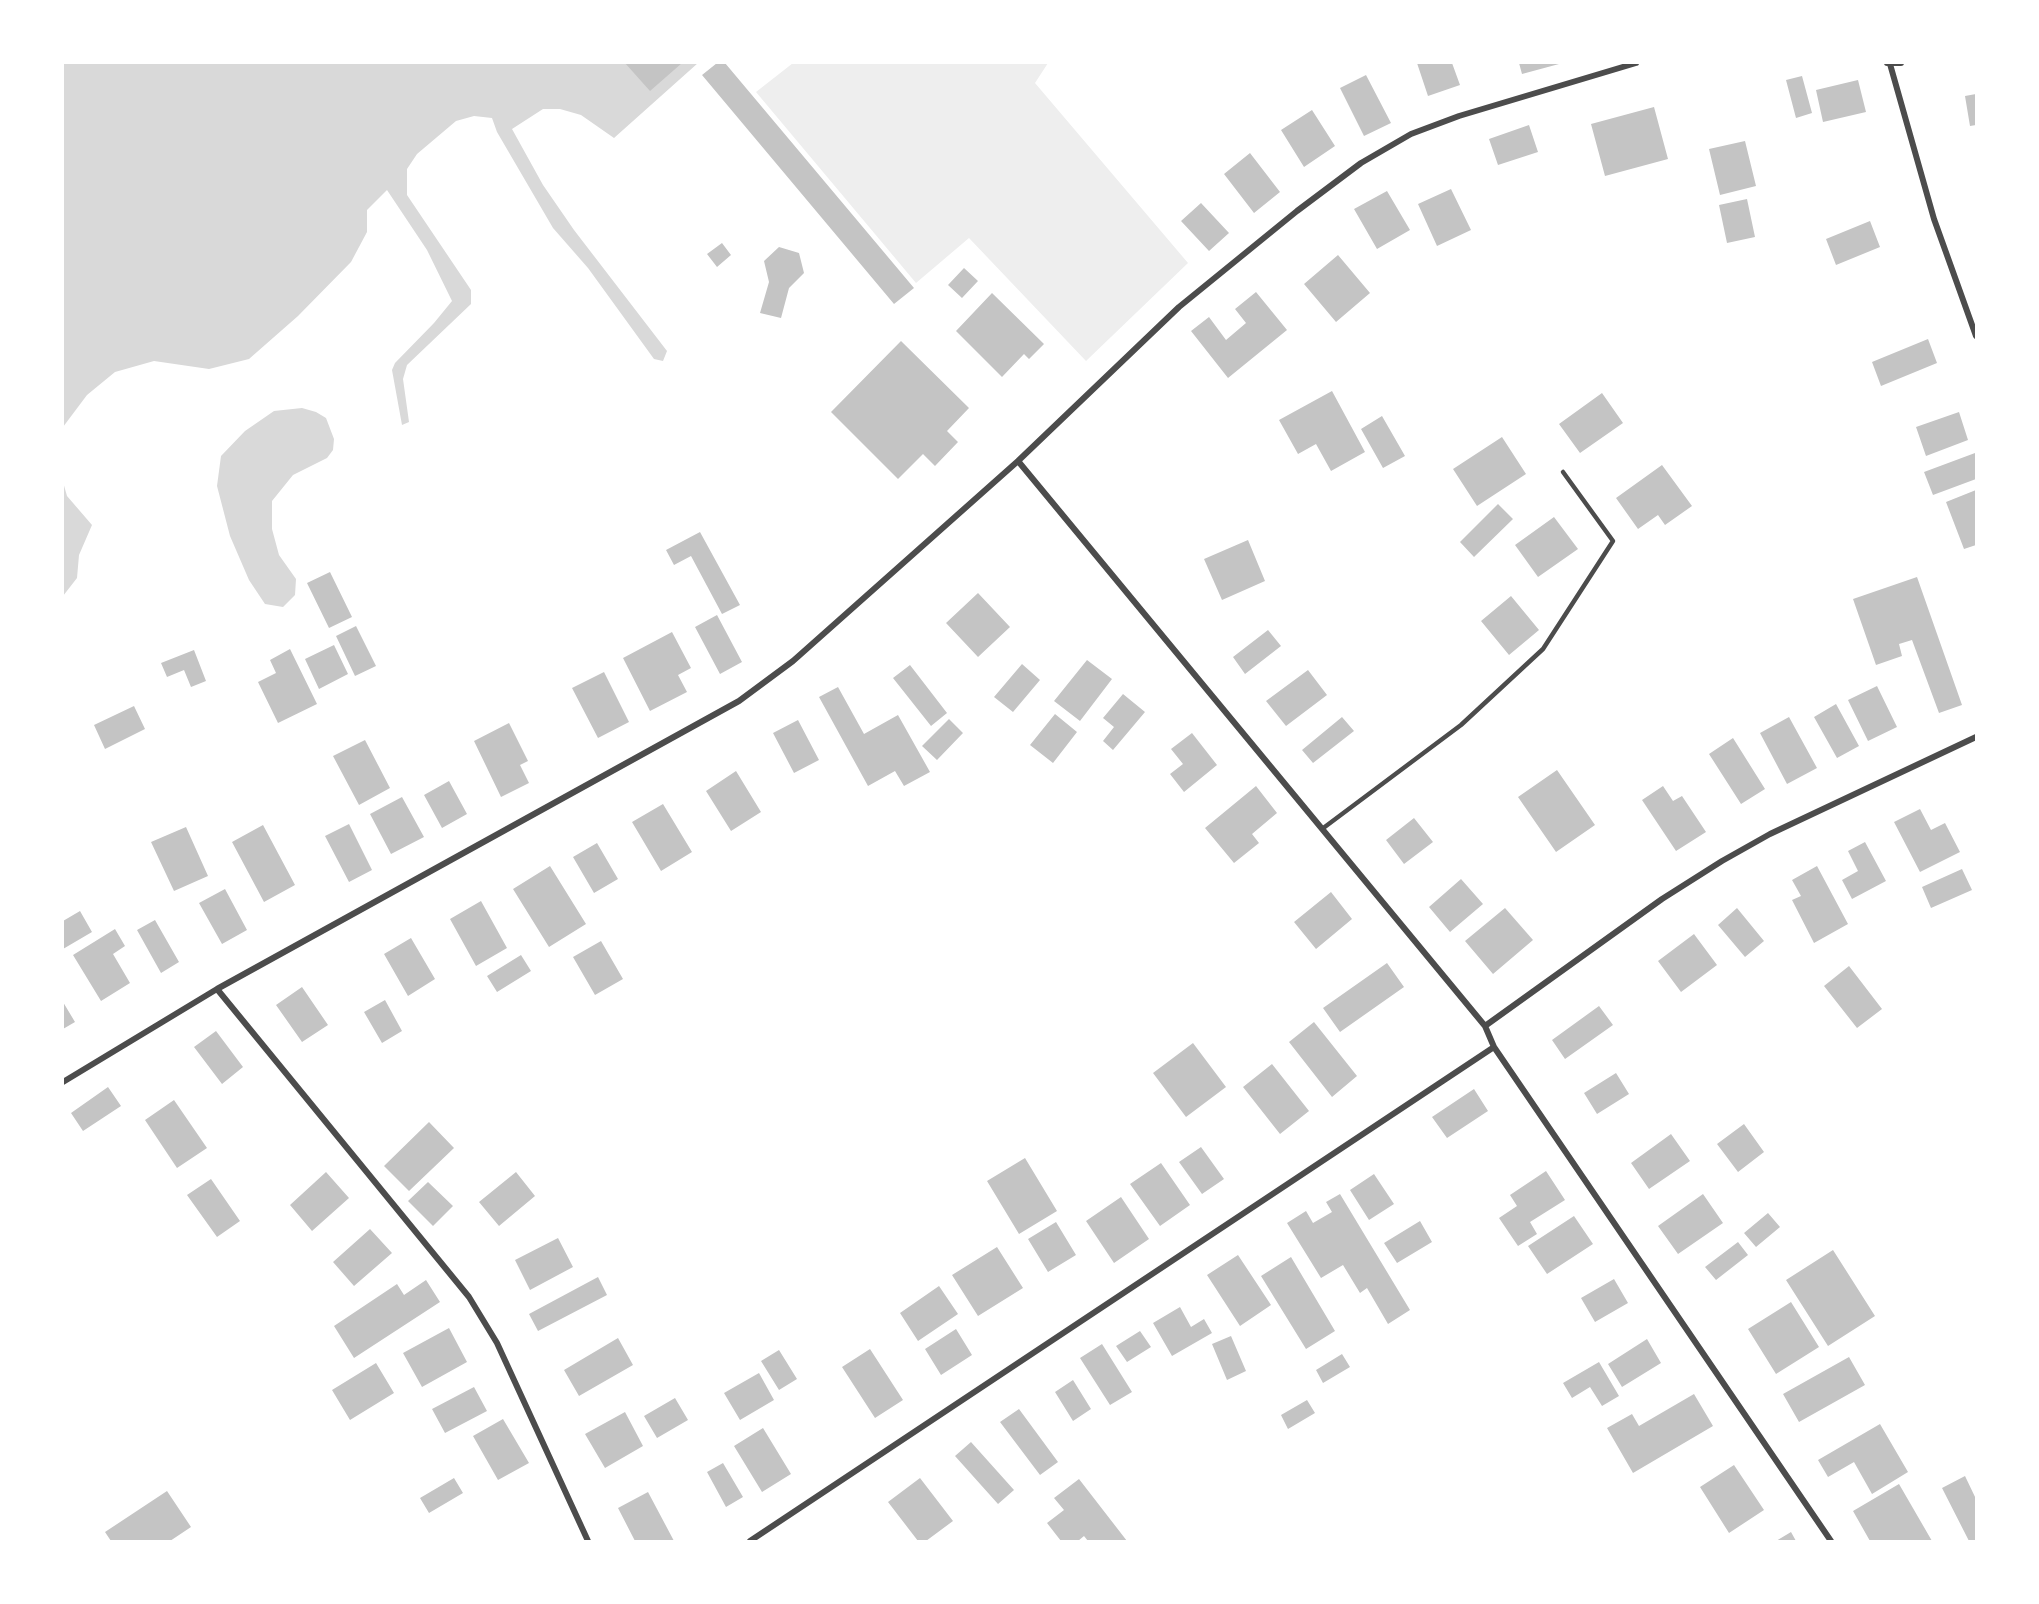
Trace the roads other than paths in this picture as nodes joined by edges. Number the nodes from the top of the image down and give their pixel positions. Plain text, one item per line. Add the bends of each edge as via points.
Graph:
1 (1636, 63) edge
2 (1889, 63) edge
3 (1901, 63) edge
4 (1976, 336) edge
5 (1018, 461) junction
6 (1563, 472) dead end
7 (1976, 737) edge
8 (1322, 829) junction
9 (217, 989) junction
10 (1485, 1026) junction
11 (1494, 1047) junction
12 (63, 1082) edge
13 (588, 1541) edge
14 (750, 1541) edge
15 (1831, 1541) edge

1 - 5 street via 1459,116 1411,134 1361,163 1179,307
2 - 3 street
2 - 4 street via 1934,219
5 - 8 street
5 - 9 street via 793,661 739,701
6 - 8 lane via 1613,541 1543,649 1461,726
7 - 10 street via 1770,834 1722,861 1662,899
8 - 10 street
9 - 12 street
9 - 13 street via 469,1297 497,1343
10 - 11 street
11 - 14 street
11 - 15 street

